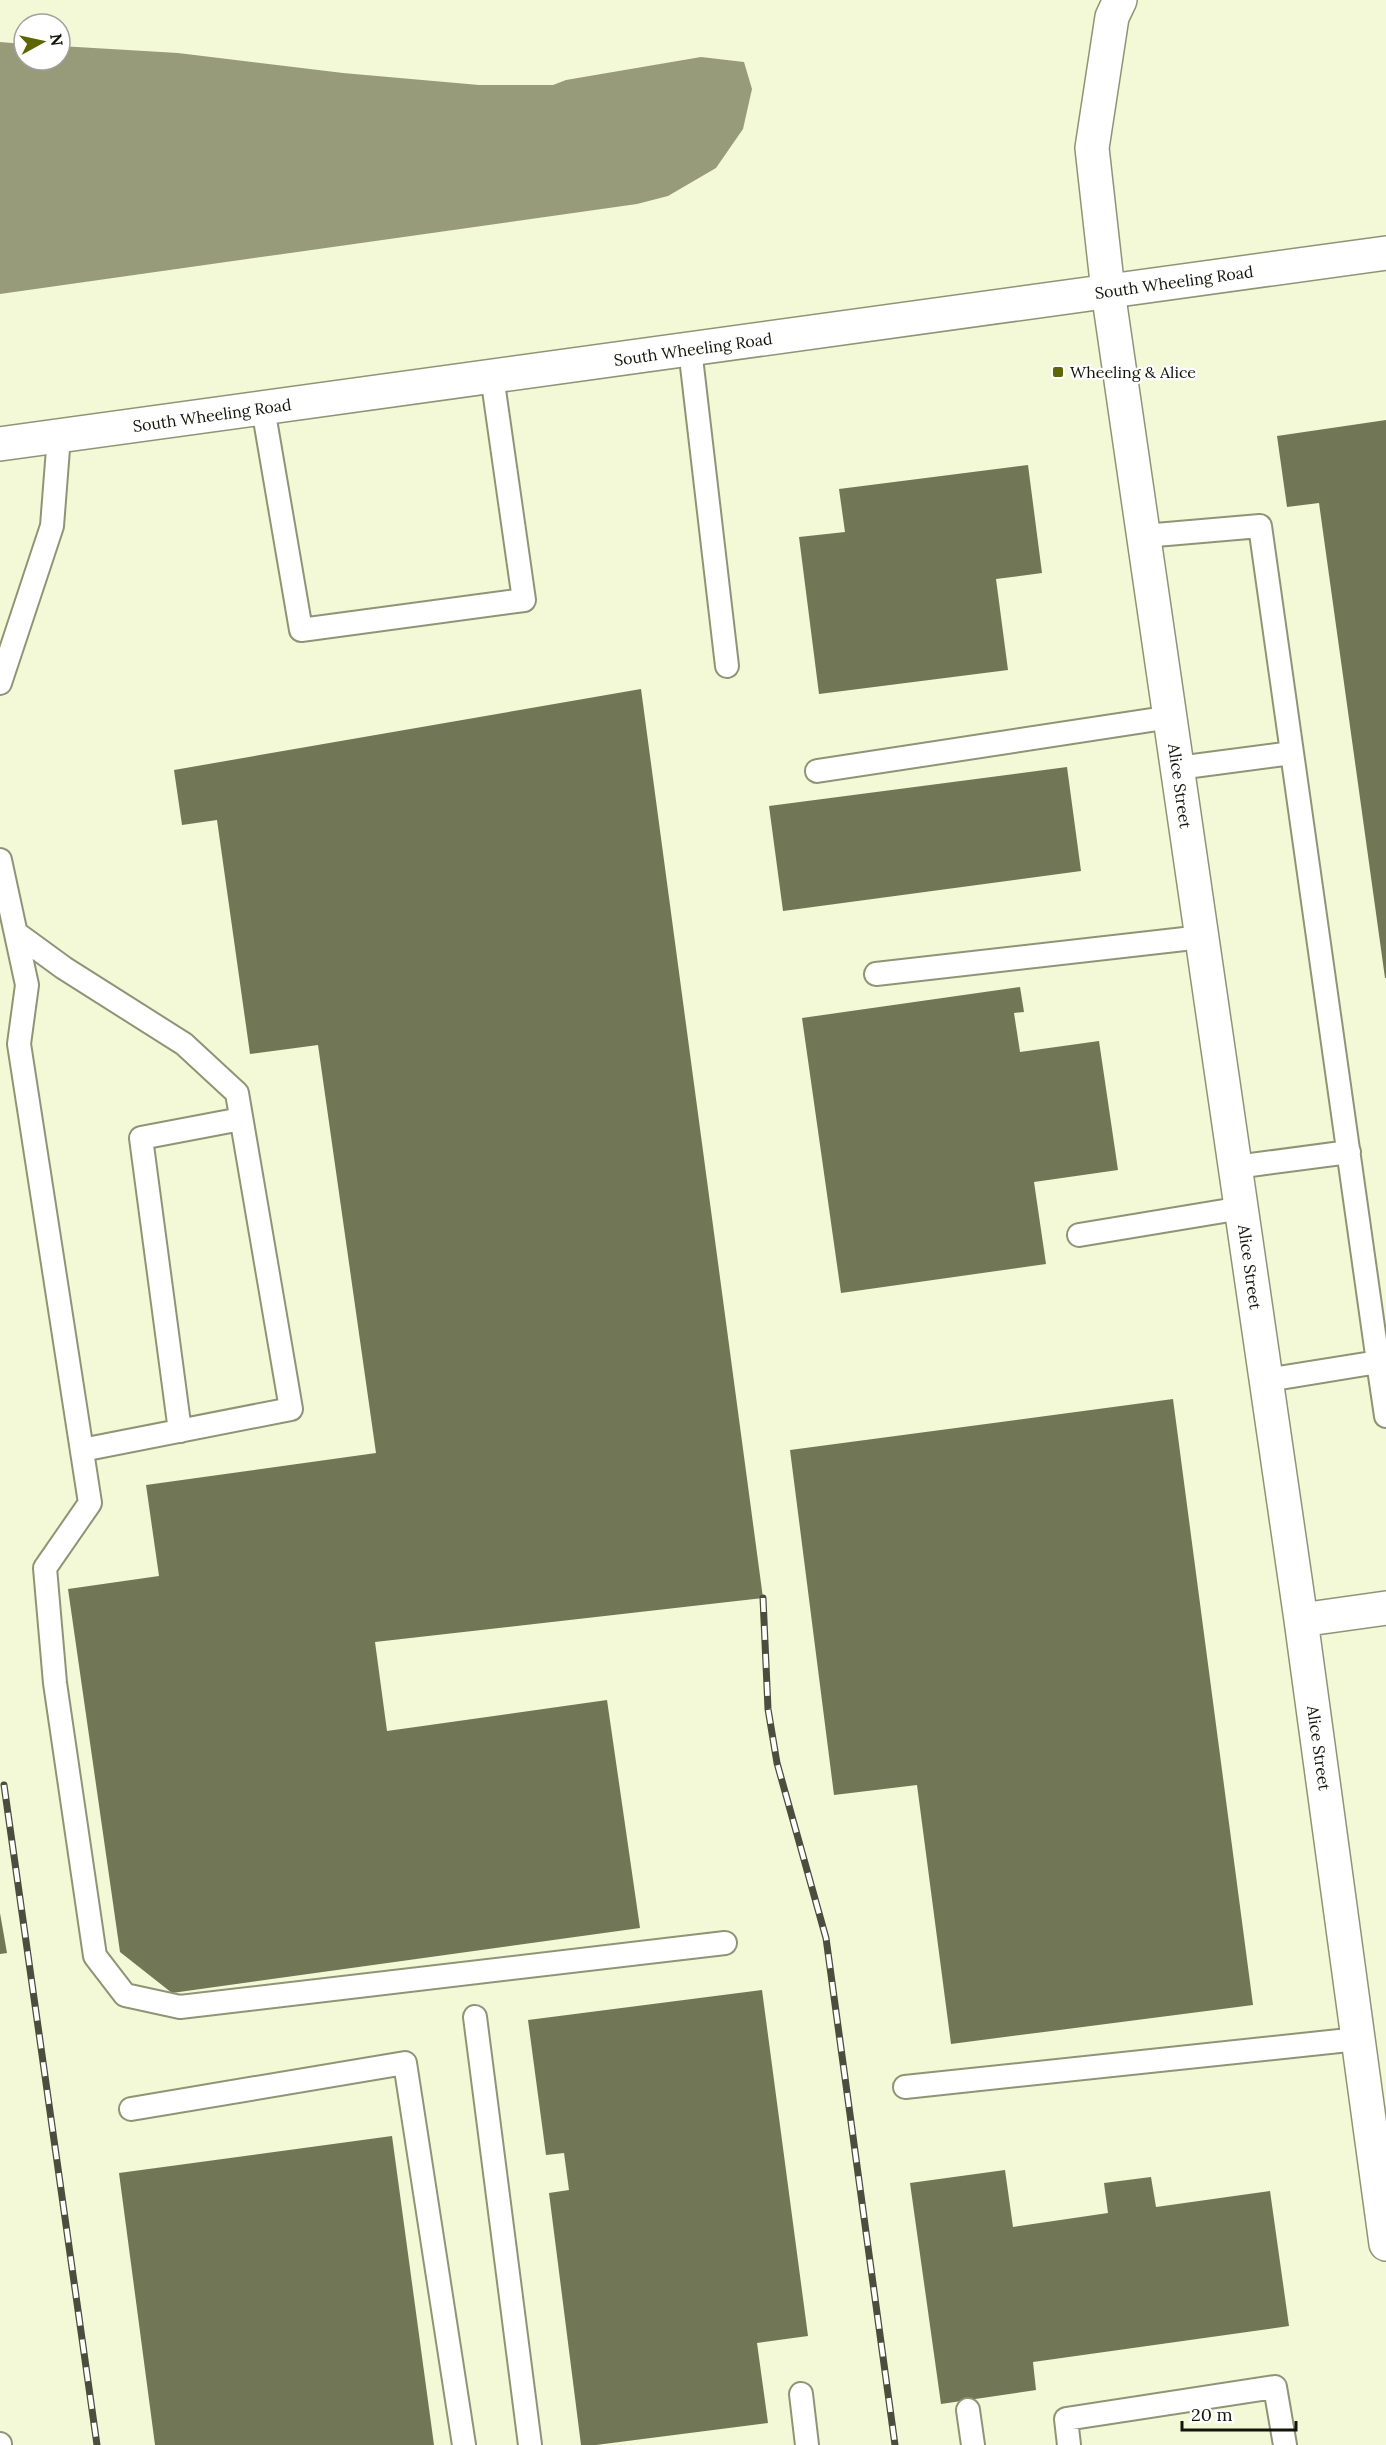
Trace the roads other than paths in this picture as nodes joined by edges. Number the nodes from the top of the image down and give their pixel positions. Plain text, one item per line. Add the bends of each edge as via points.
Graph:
1 (1120, 0) edge
2 (1386, 252) edge
3 (1108, 291) junction
4 (690, 349) junction
5 (492, 376) junction
6 (262, 408) junction
7 (59, 436) junction
8 (0, 444) edge
9 (1144, 536) junction
10 (727, 666) dead end
11 (0, 683) edge
12 (1171, 717) junction
13 (1292, 753) junction
14 (1178, 768) junction
15 (817, 771) dead end
16 (0, 860) edge
17 (16, 933) junction
18 (1202, 937) junction
19 (876, 974) dead end
20 (242, 1119) junction
21 (1349, 1152) junction
22 (1236, 1167) junction
23 (1242, 1208) junction
24 (1079, 1235) dead end
25 (1382, 1361) edge
26 (1267, 1380) junction
27 (1386, 1416) edge
28 (180, 1431) junction
29 (82, 1450) junction
30 (1386, 1608) edge
31 (1301, 1620) junction
32 (725, 1943) dead end
33 (475, 2017) dead end
34 (1358, 2039) junction
35 (905, 2087) dead end
36 (131, 2109) dead end
37 (1386, 2244) edge
38 (801, 2394) dead end
39 (968, 2410) dead end
40 (464, 2445) edge
41 (530, 2445) edge
42 (807, 2445) edge
43 (973, 2445) edge
44 (1068, 2445) edge
45 (1285, 2445) edge

1 - 3 street, Alice Street via 1112,17 1092,148
2 - 3 street, South Wheeling Road
3 - 4 street, South Wheeling Road
3 - 9 street, Alice Street
4 - 5 street, South Wheeling Road
4 - 10 lane
5 - 6 street, South Wheeling Road
5 - 6 lane via 524,600 512,602 301,630
6 - 7 street, South Wheeling Road
7 - 8 street, South Wheeling Road
7 - 11 lane via 52,526
9 - 12 street, Alice Street
9 - 13 lane via 1260,526
12 - 14 street, Alice Street
12 - 15 lane
13 - 14 lane
13 - 21 lane
14 - 18 street, Alice Street
16 - 17 lane
17 - 20 lane via 184,1044 237,1093
17 - 29 lane via 27,985 19,1044
18 - 19 lane
18 - 22 street, Alice Street
20 - 28 lane via 141,1138
20 - 28 lane via 291,1409
21 - 22 lane
21 - 25 lane
22 - 23 street, Alice Street
23 - 24 lane
23 - 26 street, Alice Street
25 - 26 lane
25 - 27 lane
26 - 31 street, Alice Street
28 - 29 lane
29 - 32 lane via 90,1503 45,1568 55,1683 95,1956 125,1995 180,2007
30 - 31 street
31 - 34 street, Alice Street
33 - 41 lane
34 - 35 lane
34 - 37 street, Alice Street
36 - 40 lane via 405,2063
38 - 42 lane
39 - 43 lane
44 - 45 lane via 1066,2419 1275,2387

